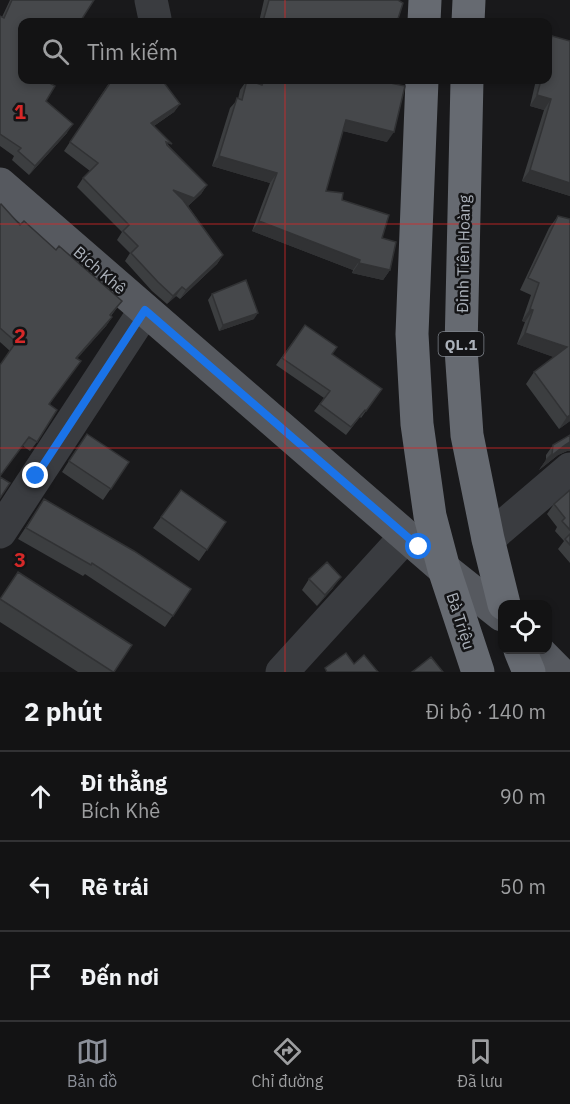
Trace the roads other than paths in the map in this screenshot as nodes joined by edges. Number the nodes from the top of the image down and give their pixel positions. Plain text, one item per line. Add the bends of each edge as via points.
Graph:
1 (425, 0) edge
2 (469, 0) edge
3 (424, 18) edge
4 (468, 18) edge
5 (422, 84) edge
6 (467, 84) edge
7 (0, 184) edge
8 (145, 310) junction
9 (570, 469) edge
10 (0, 532) edge
11 (406, 536) junction
12 (488, 539) junction
13 (444, 569) junction
14 (503, 600) edge
15 (498, 612) edge
16 (522, 654) edge
17 (541, 654) edge
18 (282, 672) edge
19 (478, 672) edge
20 (529, 672) edge
21 (559, 672) edge

1 - 3 highway
2 - 4 highway
5 - 13 highway via 412,334 417,424 430,516
6 - 12 highway, Đinh Tiên Hoàng / QL.1 via 461,349 467,435
7 - 8 main road, Bích Khê
8 - 10 street
8 - 11 main road, Bích Khê
9 - 12 street
11 - 13 main road, Bích Khê
11 - 18 street
12 - 14 highway, Đinh Tiên Hoàng / QL.1
13 - 15 main road, Bích Khê
13 - 19 highway, Bà Triệu
16 - 20 highway
17 - 21 main road

